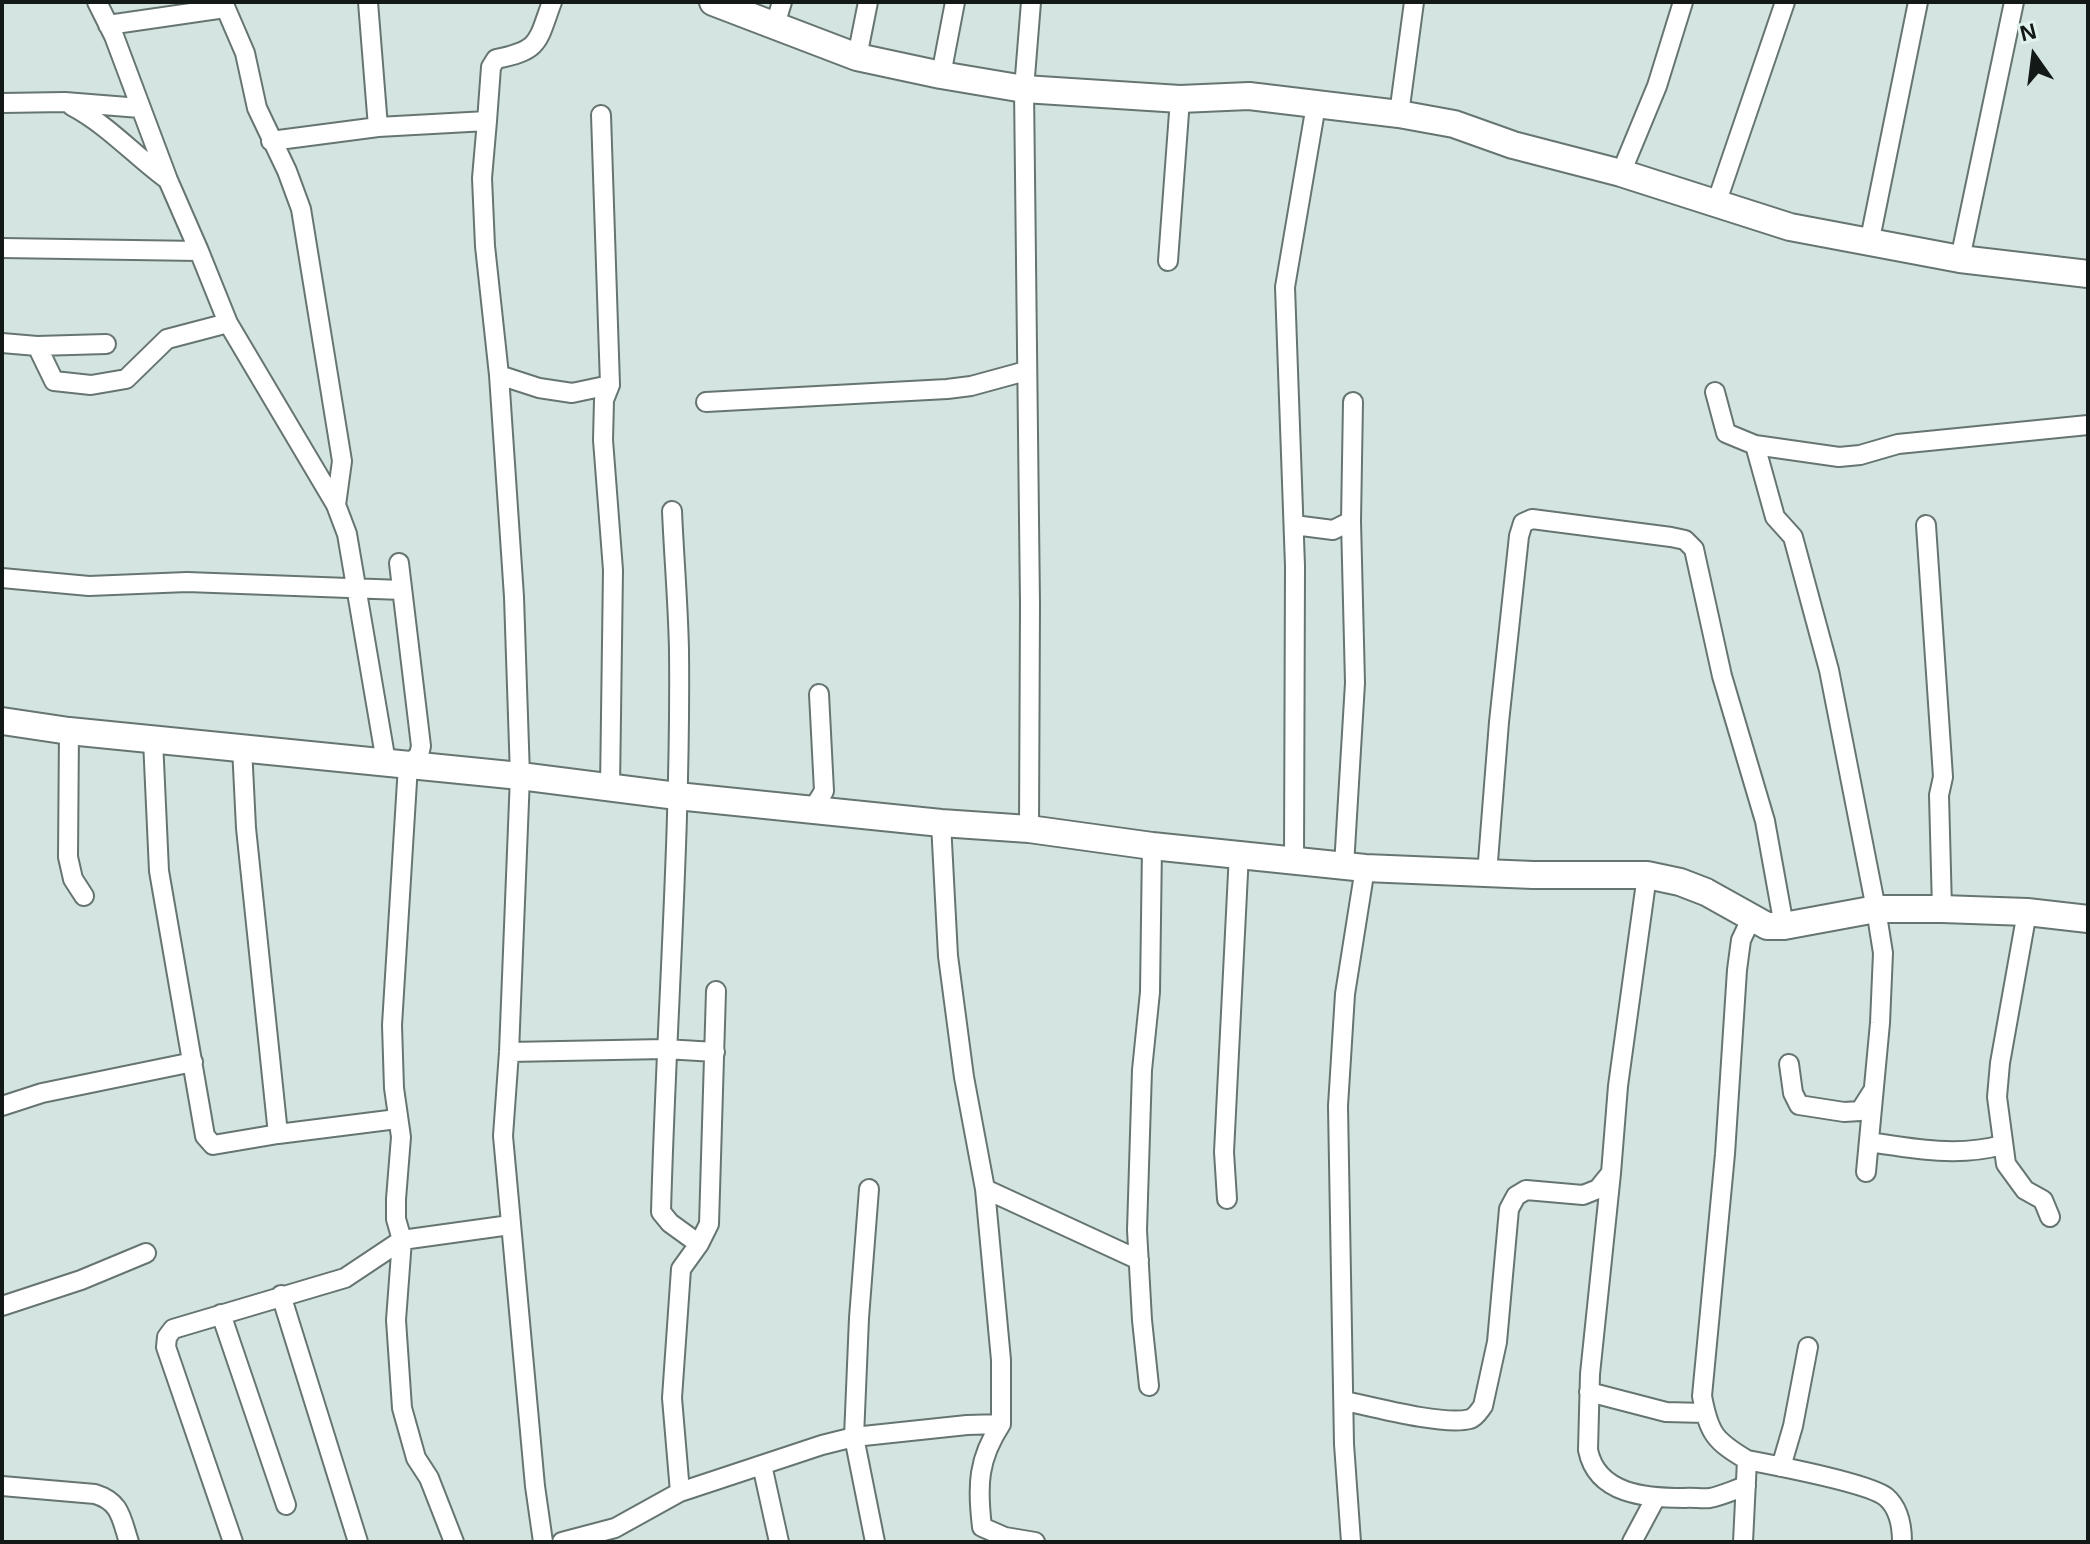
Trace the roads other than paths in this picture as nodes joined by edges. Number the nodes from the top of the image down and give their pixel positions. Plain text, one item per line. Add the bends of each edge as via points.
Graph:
1 (97, 2) edge
2 (368, 2) edge
3 (552, 2) edge
4 (713, 2) edge
5 (868, 2) edge
6 (955, 2) edge
7 (1031, 2) edge
8 (1414, 2) edge
9 (1683, 2) edge
10 (1785, 2) edge
11 (1918, 2) edge
12 (2014, 2) edge
13 (224, 5) edge
14 (779, 14) edge
15 (108, 25) junction
16 (857, 57) junction
17 (941, 75) junction
18 (1024, 89) junction
19 (1180, 99) junction
20 (65, 102) junction
21 (2, 103) edge
22 (1316, 105) junction
23 (140, 108) junction
24 (1399, 114) junction
25 (601, 115) dead end
26 (487, 121) junction
27 (378, 127) junction
28 (271, 141) junction
29 (1621, 173) junction
30 (168, 180) junction
31 (1716, 204) junction
32 (1869, 244) junction
33 (2, 248) edge
34 (199, 251) junction
35 (1960, 259) junction
36 (1168, 261) dead end
37 (2088, 274) edge
38 (228, 323) junction
39 (2, 343) edge
40 (106, 344) dead end
41 (37, 346) junction
42 (1026, 371) junction
43 (499, 375) junction
44 (610, 385) junction
45 (1715, 392) dead end
46 (706, 402) dead end
47 (1353, 402) dead end
48 (2088, 425) edge
49 (1755, 445) junction
50 (336, 505) junction
51 (672, 511) dead end
52 (1351, 521) junction
53 (1294, 525) junction
54 (1926, 525) dead end
55 (399, 563) dead end
56 (2, 578) edge
57 (358, 590) junction
58 (402, 590) junction
59 (819, 694) dead end
60 (2, 721) edge
61 (69, 731) junction
62 (153, 740) junction
63 (242, 747) junction
64 (397, 764) junction
65 (520, 776) junction
66 (610, 788) junction
67 (677, 796) junction
68 (813, 809) junction
69 (941, 823) junction
70 (1029, 829) junction
71 (1152, 846) junction
72 (1239, 853) junction
73 (1294, 859) junction
74 (1354, 867) junction
75 (1487, 874) junction
76 (1647, 875) junction
77 (84, 896) dead end
78 (1876, 909) junction
79 (1942, 909) junction
80 (2027, 912) junction
81 (1751, 919) junction
82 (2088, 919) edge
83 (1784, 926) junction
84 (716, 991) dead end
85 (665, 1049) junction
86 (509, 1052) junction
87 (715, 1052) junction
88 (193, 1062) junction
89 (1789, 1064) dead end
90 (1874, 1090) junction
91 (2, 1106) edge
92 (397, 1119) junction
93 (278, 1134) junction
94 (1869, 1142) junction
95 (2002, 1145) junction
96 (1866, 1172) dead end
97 (1611, 1173) junction
98 (869, 1189) dead end
99 (985, 1189) junction
100 (1227, 1199) dead end
101 (2050, 1217) dead end
102 (510, 1225) junction
103 (402, 1240) junction
104 (699, 1244) junction
105 (146, 1253) dead end
106 (1139, 1260) junction
107 (281, 1295) junction
108 (2, 1306) edge
109 (221, 1314) junction
110 (1808, 1347) dead end
111 (1149, 1386) dead end
112 (1589, 1392) junction
113 (1345, 1401) junction
114 (1705, 1413) junction
115 (1001, 1424) junction
116 (854, 1437) junction
117 (1747, 1460) junction
118 (762, 1465) junction
119 (1781, 1467) junction
120 (2, 1486) edge
121 (1746, 1486) junction
122 (680, 1492) junction
123 (1655, 1499) junction
124 (286, 1505) dead end
125 (982, 1534) edge
126 (129, 1542) edge
127 (233, 1542) edge
128 (358, 1542) edge
129 (454, 1542) edge
130 (543, 1542) edge
131 (562, 1542) edge
132 (779, 1542) edge
133 (875, 1542) edge
134 (1035, 1542) edge
135 (1351, 1542) edge
136 (1632, 1542) edge
137 (1743, 1542) edge
138 (1902, 1542) edge

1 - 15 street
2 - 27 street
3 - 26 street via 531,48 496,59 491,67
4 - 14 street
5 - 16 street
6 - 17 street
7 - 18 street
8 - 24 street
9 - 29 street via 1657,86
10 - 31 street
11 - 32 street
12 - 35 street
13 - 15 street
13 - 28 street
14 - 16 street
15 - 23 street
16 - 17 street
17 - 18 street
18 - 19 street
18 - 42 street
19 - 22 street via 1249,96
19 - 36 street
20 - 21 street
20 - 23 street
20 - 30 street via 97,119
22 - 24 street
22 - 53 street via 1285,287
23 - 30 street
24 - 29 street via 1454,124
25 - 44 street
26 - 27 street
26 - 43 street via 482,178 485,246
27 - 28 street
28 - 50 street via 301,209 342,461
29 - 31 street
30 - 34 street
31 - 32 street
32 - 35 street
33 - 34 street
34 - 38 street
35 - 37 street
38 - 41 street via 167,339 126,379 91,385 54,381
38 - 50 street
39 - 41 street
40 - 41 street
42 - 46 street via 947,389
42 - 70 street
43 - 44 street via 572,393
43 - 65 street
44 - 66 street via 604,400 603,440 613,570
45 - 49 street via 1726,433
47 - 52 street
48 - 49 street via 1898,444 1839,457
49 - 78 street via 1775,517 1793,537 1825,655
50 - 57 street
51 - 67 street via 679,647
52 - 53 street via 1333,530
52 - 74 street
53 - 73 street
54 - 79 street via 1943,777
55 - 58 street
56 - 57 street via 89,586 187,582
57 - 58 street
57 - 64 street
58 - 64 street via 421,746 419,755
59 - 68 street via 824,791
60 - 61 street
61 - 62 street
61 - 77 street via 68,857
62 - 63 street
62 - 88 street via 159,871
63 - 64 street
63 - 93 street
64 - 65 street
64 - 92 street via 392,1025
65 - 66 street
65 - 86 street
66 - 67 street
67 - 68 street
67 - 85 street
68 - 69 street
69 - 70 street
69 - 99 street via 950,971
70 - 71 street
71 - 72 street
71 - 106 street
72 - 73 street
72 - 100 street via 1224,1152
73 - 74 street
74 - 75 street
74 - 113 street via 1338,1106
75 - 76 street
75 - 83 street via 1523,523 1532,519 1671,537 1694,549 1722,676 1765,821
76 - 81 street via 1706,892
76 - 97 street
78 - 79 street
78 - 83 street
78 - 90 street via 1883,953
79 - 80 street
80 - 82 street
80 - 95 street via 2000,1063
81 - 83 street
81 - 114 street via 1741,940 1737,970 1702,1396
84 - 87 street
85 - 86 street
85 - 87 street
85 - 104 street via 661,1212
86 - 102 street via 503,1136
87 - 104 street via 709,1224
88 - 91 street
88 - 93 street via 205,1136 213,1145
89 - 90 street via 1799,1105 1860,1111
90 - 94 street
92 - 93 street
92 - 103 street via 401,1137 396,1219
94 - 95 street via 1980,1151
94 - 96 street
95 - 101 street via 2006,1164 2025,1190 2043,1200
97 - 112 street
97 - 113 street via 1598,1189 1583,1195 1526,1190 1516,1196 1509,1209 1497,1342 1477,1415 1433,1418
98 - 116 street
99 - 106 street
99 - 115 street via 1001,1360
102 - 103 street
102 - 130 street
103 - 107 street via 345,1278
103 - 129 street via 396,1320 402,1408 416,1458
104 - 122 street via 681,1269 674,1338 672,1398
105 - 108 street
106 - 111 street
107 - 109 street
107 - 128 street
109 - 124 street
109 - 127 street via 173,1329 166,1347
110 - 119 street
112 - 114 street via 1666,1412
112 - 123 street via 1590,1462 1605,1481
113 - 135 street
114 - 117 street via 1723,1445
115 - 116 street
115 - 125 street via 986,1448 979,1502
116 - 118 street
116 - 133 street
117 - 119 street
117 - 121 street
118 - 122 street
118 - 132 street
119 - 138 street via 1885,1495 1899,1513
120 - 126 street via 105,1497 116,1503
121 - 123 street via 1709,1498
121 - 137 street
122 - 131 street via 615,1528
123 - 136 street
125 - 134 street

